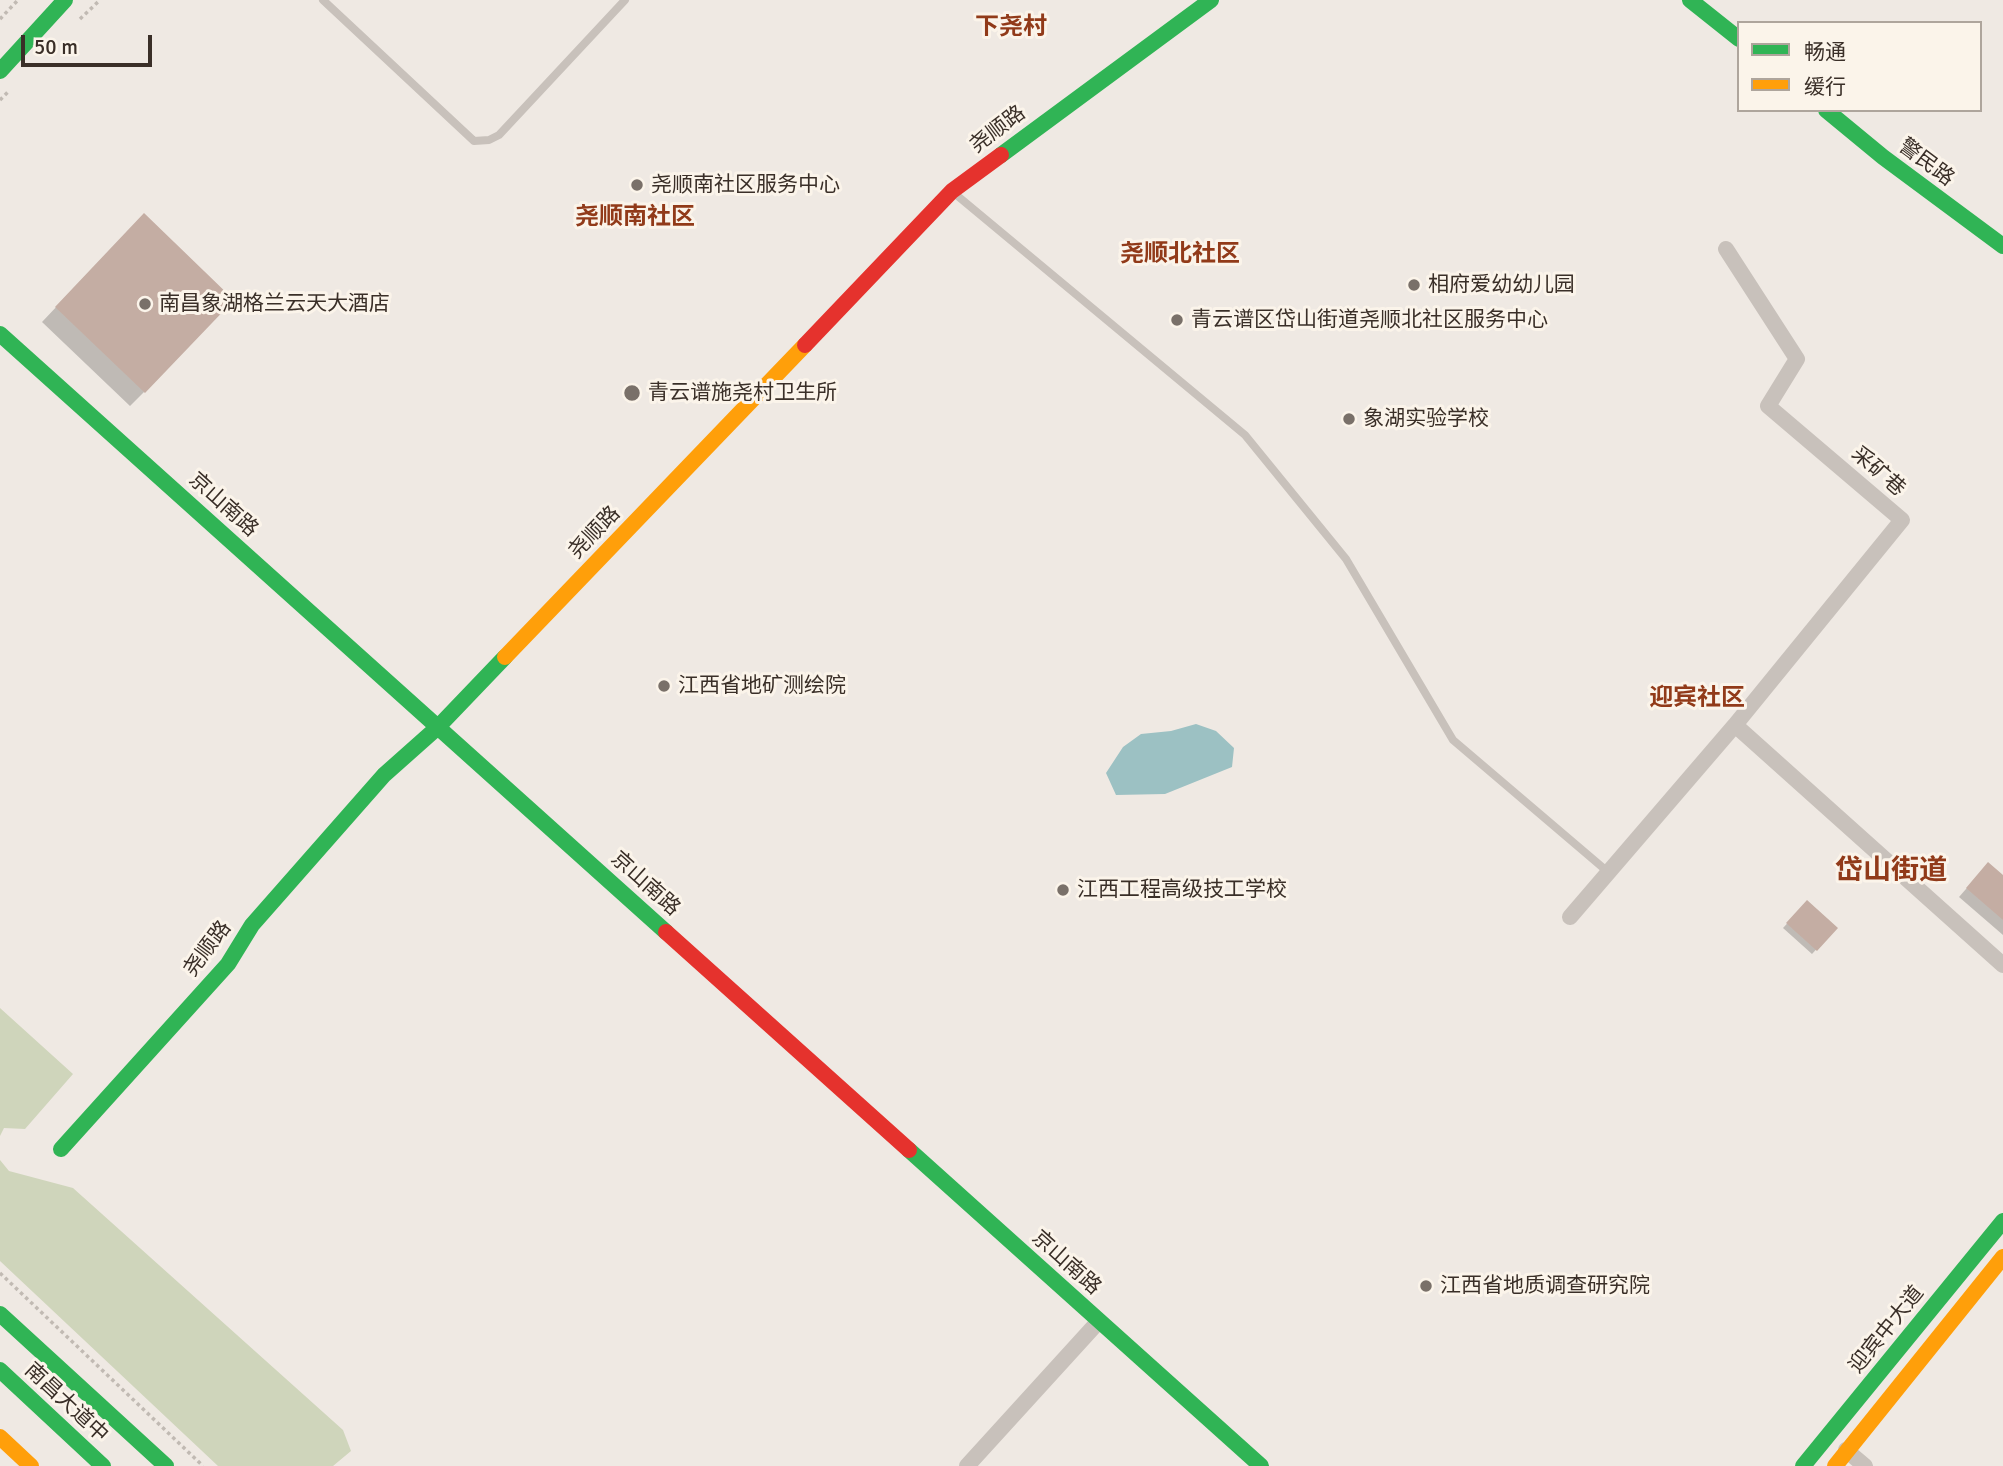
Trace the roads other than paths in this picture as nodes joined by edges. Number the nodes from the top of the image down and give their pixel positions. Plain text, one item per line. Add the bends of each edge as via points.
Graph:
1 (65, 0) edge
2 (323, 0) edge
3 (625, 0) edge
4 (1211, 0) edge
5 (1690, 0) edge
6 (1737, 37) edge
7 (0, 71) edge
8 (1828, 112) edge
9 (952, 191) junction
10 (2003, 246) edge
11 (1727, 249) dead end
12 (0, 334) edge
13 (1735, 724) junction
14 (438, 727) junction
15 (1608, 872) junction
16 (1570, 916) dead end
17 (2003, 965) edge
18 (61, 1149) dead end
19 (2003, 1221) edge
20 (2003, 1257) edge
21 (0, 1314) edge
22 (1099, 1321) junction
23 (0, 1370) edge
24 (0, 1437) edge
25 (1846, 1450) junction
26 (27, 1463) edge
27 (105, 1466) edge
28 (166, 1466) edge
29 (967, 1466) edge
30 (1261, 1466) edge
31 (1803, 1466) edge
32 (1835, 1466) edge
33 (1865, 1466) edge

1 - 7 main road
2 - 3 lane via 474,141 489,141 499,135
4 - 9 main road, 尧顺路
5 - 6 main road
8 - 10 main road, 警民路
9 - 14 main road, 尧顺路
9 - 15 lane via 1245,435 1346,559 1453,740
11 - 13 street, 采矿巷 via 1797,359 1768,406 1902,520
12 - 14 main road, 京山南路
13 - 15 street, 采矿巷
13 - 17 street
14 - 18 main road, 尧顺路 via 375,785 252,925 228,964
14 - 22 main road, 京山南路
15 - 16 street, 采矿巷
19 - 31 main road, 迎宾中大道
20 - 25 main road
21 - 28 main road
22 - 29 street
22 - 30 main road, 京山南路
23 - 27 main road, 南昌大道中
24 - 26 main road
25 - 32 main road
25 - 33 street

